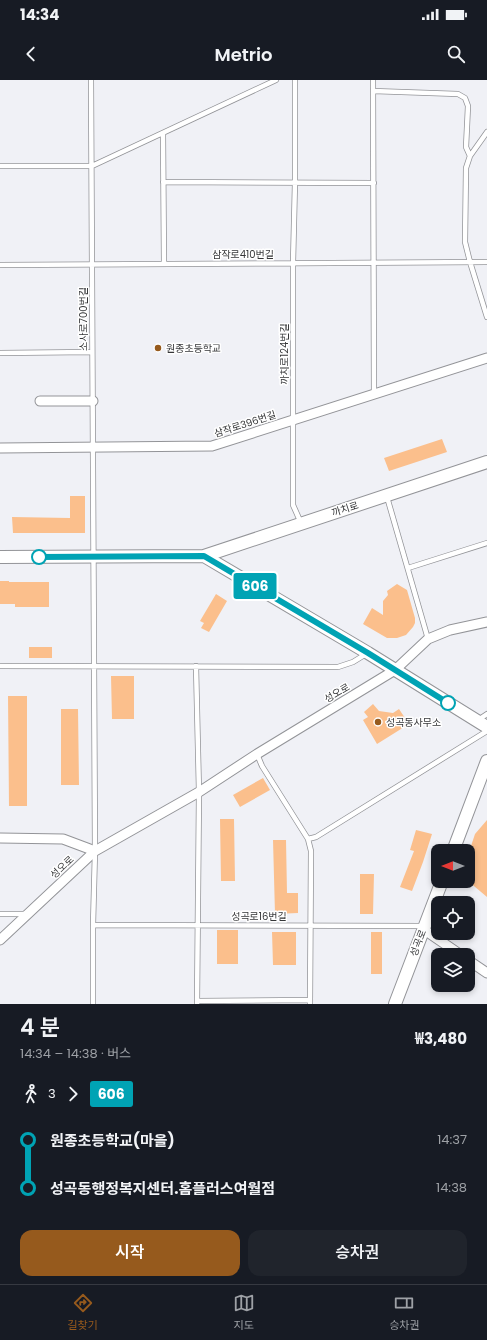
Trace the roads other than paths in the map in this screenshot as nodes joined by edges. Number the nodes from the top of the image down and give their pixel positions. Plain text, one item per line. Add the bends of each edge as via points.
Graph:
1 (91, 80) edge
2 (276, 80) edge
3 (295, 80) edge
4 (373, 80) edge
5 (373, 91) junction
6 (487, 132) edge
7 (163, 133) junction
8 (470, 156) junction
9 (0, 166) edge
10 (92, 166) junction
11 (163, 182) junction
12 (295, 182) junction
13 (374, 182) junction
14 (374, 262) junction
15 (470, 262) junction
16 (487, 262) edge
17 (164, 263) junction
18 (293, 263) junction
19 (92, 264) junction
20 (0, 265) edge
21 (487, 317) edge
22 (92, 352) junction
23 (0, 353) edge
24 (487, 358) edge
25 (374, 394) junction
26 (40, 401) dead end
27 (93, 401) junction
28 (293, 420) junction
29 (93, 446) junction
30 (0, 448) edge
31 (487, 462) edge
32 (386, 495) junction
33 (301, 523) junction
34 (487, 543) edge
35 (204, 556) junction
36 (0, 557) edge
37 (93, 557) junction
38 (408, 568) junction
39 (487, 622) edge
40 (428, 639) junction
41 (368, 653) junction
42 (0, 666) edge
43 (94, 666) junction
44 (196, 666) junction
45 (395, 670) junction
46 (484, 720) edge
47 (487, 732) edge
48 (257, 754) junction
49 (487, 761) edge
50 (199, 792) junction
51 (0, 838) edge
52 (308, 839) junction
53 (456, 844) edge
54 (95, 851) junction
55 (439, 888) edge
56 (0, 914) edge
57 (28, 914) junction
58 (93, 925) junction
59 (197, 925) junction
60 (310, 925) junction
61 (424, 928) junction
62 (0, 940) edge
63 (451, 948) edge
64 (475, 964) edge
65 (486, 971) edge
66 (197, 1002) edge
67 (310, 1002) edge
68 (93, 1004) edge
69 (395, 1004) edge

1 - 10 lane, 소사로700번길
2 - 7 lane
3 - 12 lane, 까치로124번길
4 - 5 lane
5 - 8 lane via 458,94 464,98 468,106 466,147
5 - 13 lane
6 - 8 lane
7 - 10 lane
7 - 11 lane
8 - 15 lane via 466,168 465,242
9 - 10 lane
10 - 19 lane, 소사로700번길
11 - 12 lane
11 - 17 lane
12 - 13 lane
12 - 18 lane, 까치로124번길
13 - 14 lane
14 - 15 lane, 삼작로410번길
14 - 18 lane, 삼작로410번길
14 - 25 lane
15 - 16 lane, 삼작로410번길
15 - 21 lane
17 - 18 lane, 삼작로410번길
17 - 19 lane, 삼작로410번길
18 - 28 lane, 까치로124번길
19 - 20 lane, 삼작로410번길
19 - 22 lane, 소사로700번길
22 - 23 lane
22 - 27 lane, 소사로700번길
24 - 25 street, 삼작로396번길
25 - 28 street, 삼작로396번길
26 - 27 street
27 - 29 lane, 소사로700번길
28 - 29 street, 삼작로396번길 via 212,446
28 - 33 lane, 까치로124번길 via 293,505
29 - 30 street, 삼작로396번길
29 - 37 lane, 소사로700번길
31 - 32 street, 까치로
32 - 33 street, 까치로
32 - 38 lane
33 - 35 street, 까치로
34 - 38 lane
35 - 37 street
35 - 41 street
36 - 37 street
37 - 43 lane, 소사로700번길
38 - 40 lane
39 - 40 street, 성오로 via 450,630
40 - 45 street, 성오로
41 - 44 lane via 338,667
41 - 45 street
42 - 43 lane
43 - 44 lane
43 - 54 lane, 소사로700번길
44 - 50 lane
45 - 46 street
45 - 48 street, 성오로
47 - 52 lane via 316,837
48 - 50 street, 성오로
48 - 52 lane
49 - 53 street
50 - 54 street, 성오로
50 - 59 lane
51 - 54 street via 63,839
52 - 60 lane via 311,851
54 - 57 street, 성오로
54 - 58 lane, 소사로700번길
55 - 61 street, 성곡로
56 - 57 lane
57 - 62 street, 성오로
58 - 59 lane, 성곡로16번길
58 - 68 lane, 소사로700번길
59 - 60 lane, 성곡로16번길
59 - 66 lane
60 - 61 lane, 성곡로16번길
60 - 67 lane
61 - 63 street
61 - 69 street, 성곡로
64 - 65 street
66 - 67 lane

